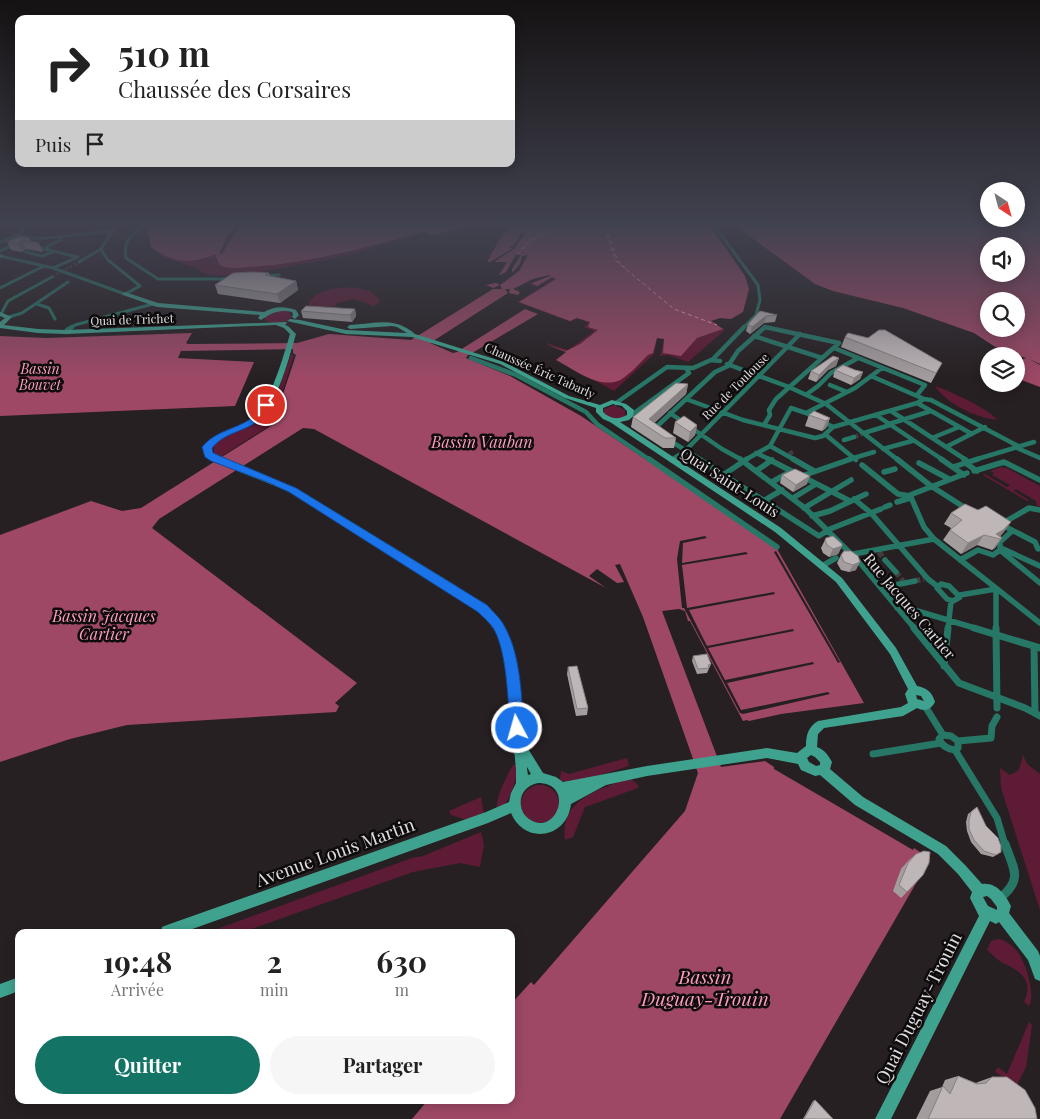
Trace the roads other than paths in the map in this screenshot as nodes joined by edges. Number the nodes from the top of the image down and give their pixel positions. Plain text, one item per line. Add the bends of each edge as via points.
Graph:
1 (24, 276) edge
2 (76, 276) edge
3 (128, 276) edge
4 (154, 276) edge
5 (752, 276) edge
6 (52, 277) tunnel mouth
7 (238, 278) edge
8 (68, 282) dead end
9 (0, 288) edge
10 (125, 294) junction
11 (37, 304) junction
12 (153, 304) junction
13 (2, 306) edge
14 (244, 312) junction
15 (0, 314) edge
16 (263, 318) junction
17 (55, 319) dead end
18 (4, 322) edge
19 (292, 322) junction
20 (239, 324) junction
21 (319, 326) junction
22 (371, 326) junction
23 (67, 330) junction
24 (370, 334) junction
25 (410, 334) junction
26 (800, 334) junction
27 (293, 335) junction
28 (754, 336) junction
29 (787, 347) junction
30 (834, 348) junction
31 (472, 356) junction
32 (822, 358) junction
33 (858, 358) junction
34 (712, 360) junction
35 (720, 361) dead end
36 (728, 364) junction
37 (686, 368) junction
38 (840, 368) junction
39 (882, 368) junction
40 (848, 372) edge
41 (760, 376) junction
42 (871, 376) junction
43 (822, 382) junction
44 (789, 387) junction
45 (847, 392) junction
46 (807, 394) junction
47 (917, 395) junction
48 (686, 399) junction
49 (924, 399) junction
50 (616, 402) junction
51 (917, 403) junction
52 (826, 404) junction
53 (600, 408) junction
54 (929, 410) junction
55 (891, 411) junction
56 (722, 412) junction
57 (670, 413) junction
58 (806, 413) junction
59 (876, 415) junction
60 (904, 420) junction
61 (624, 421) junction
62 (850, 422) junction
63 (764, 425) junction
64 (889, 425) junction
65 (960, 426) junction
66 (833, 427) junction
67 (985, 427) junction
68 (778, 429) junction
69 (863, 434) junction
70 (972, 434) junction
71 (700, 435) junction
72 (826, 435) junction
73 (854, 436) tunnel mouth
74 (932, 438) junction
75 (844, 440) dead end
76 (912, 441) junction
77 (1034, 442) dead end
78 (770, 446) junction
79 (946, 447) junction
80 (1018, 447) junction
81 (884, 449) junction
82 (683, 452) junction
83 (874, 452) dead end
84 (756, 453) junction
85 (991, 454) junction
86 (788, 455) junction
87 (938, 456) junction
88 (931, 458) dead end
89 (1040, 458) edge
90 (671, 460) junction
91 (772, 460) junction
92 (855, 460) junction
93 (925, 460) dead end
94 (745, 462) junction
95 (966, 462) junction
96 (1000, 462) junction
97 (778, 463) junction
98 (919, 463) junction
99 (862, 465) dead end
100 (905, 467) junction
101 (953, 467) junction
102 (895, 469) dead end
103 (756, 470) junction
104 (792, 471) junction
105 (814, 471) junction
106 (884, 472) dead end
107 (723, 475) junction
108 (802, 476) junction
109 (949, 479) junction
110 (851, 480) dead end
111 (1040, 480) edge
112 (772, 482) junction
113 (816, 484) junction
114 (931, 486) junction
115 (782, 490) junction
116 (831, 492) junction
117 (866, 494) dead end
118 (910, 497) junction
119 (793, 498) junction
120 (852, 500) junction
121 (763, 502) junction
122 (897, 502) dead end
123 (886, 507) dead end
124 (804, 508) junction
125 (1040, 510) edge
126 (975, 511) edge
127 (871, 513) junction
128 (812, 516) junction
129 (993, 519) edge
130 (1001, 524) junction
131 (828, 530) junction
132 (1012, 531) junction
133 (934, 540) junction
134 (899, 545) junction
135 (777, 547) dead end
136 (999, 549) junction
137 (1038, 549) dead end
138 (847, 555) junction
139 (836, 558) dead end
140 (885, 560) tunnel mouth
141 (960, 560) junction
142 (822, 566) junction
143 (1040, 566) edge
144 (896, 572) tunnel mouth
145 (915, 581) tunnel mouth
146 (1040, 583) edge
147 (895, 585) tunnel mouth
148 (937, 586) junction
149 (996, 589) junction
150 (960, 595) junction
151 (951, 601) junction
152 (897, 608) junction
153 (949, 620) junction
154 (1040, 623) edge
155 (996, 635) junction
156 (1037, 647) edge
157 (944, 666) junction
158 (1038, 696) edge
159 (997, 698) junction
160 (920, 705) junction
161 (997, 708) dead end
162 (1038, 715) edge
163 (997, 717) dead end
164 (943, 734) junction
165 (958, 741) junction
166 (941, 743) junction
167 (521, 748) junction
168 (812, 750) junction
169 (955, 750) junction
170 (873, 754) dead end
171 (725, 759) joint
172 (802, 759) junction
173 (691, 764) joint
174 (822, 770) junction
175 (540, 778) junction
176 (606, 780) junction
177 (522, 784) junction
178 (561, 788) junction
179 (566, 801) junction
180 (514, 805) junction
181 (979, 891) junction
182 (1000, 898) junction
183 (987, 914) junction
184 (1002, 915) junction
185 (175, 929) edge
186 (1040, 974) edge
187 (15, 985) edge
188 (0, 991) edge
189 (883, 1119) edge

1 - 9 street
2 - 10 street
3 - 10 street via 140,286
4 - 7 street via 181,280
5 - 34 street via 758,285 760,300 756,315
6 - 13 street
8 - 11 street
10 - 12 main road
11 - 17 street via 49,308
11 - 18 street
12 - 14 main road
12 - 23 street
13 - 15 street
14 - 16 main road
14 - 20 main road via 245,318
15 - 18 main road
16 - 18 main road, Quai de Trichet via 234,326 66,332 38,331
16 - 19 main road via 278,324
16 - 19 main road via 276,309 286,309 296,313
16 - 20 main road, Quai de Trichet
18 - 23 main road, Quai de Trichet via 38,329
19 - 21 main road, Chaussée Éric Tabarly
19 - 27 main road
20 - 23 main road, Quai de Trichet
21 - 22 main road, Chaussée Éric Tabarly
21 - 24 main road, Chaussée Éric Tabarly
21 - 27 main road via 304,327
22 - 24 main road via 381,330
22 - 25 main road, Chaussée Éric Tabarly via 394,324 405,327
24 - 25 main road, Chaussée Éric Tabarly
25 - 31 main road, Chaussée Éric Tabarly
26 - 28 street via 765,327
26 - 29 street, Rue de Toulouse
26 - 30 street via 840,343
27 - 167 main road via 261,415 249,424 220,435 210,443 207,453 293,490 465,596 491,616 502,632 509,654
28 - 29 street
28 - 36 street
29 - 32 street
29 - 41 street, Rue de Toulouse
30 - 32 street
30 - 33 street
31 - 53 main road, Chaussée Éric Tabarly via 510,367 567,397
31 - 135 street, Quai Saint-Louis via 586,412 597,424
32 - 44 street
33 - 38 street
33 - 39 street
34 - 35 street
34 - 37 street
36 - 41 street
36 - 48 street
37 - 50 street via 667,367
37 - 61 street via 689,373
38 - 40 street
38 - 43 street
39 - 42 street
39 - 47 street via 925,385
41 - 44 street
41 - 56 street, Rue de Toulouse
42 - 45 street
42 - 47 street
43 - 45 street
43 - 46 street
44 - 46 street
44 - 63 street via 776,399
45 - 52 street
46 - 52 street
47 - 49 street
48 - 56 street
48 - 57 street
49 - 51 street
49 - 67 street
50 - 53 main road via 606,403
50 - 61 main road via 631,412
51 - 54 street
51 - 55 street
52 - 58 street
52 - 62 street
53 - 61 main road, Quai Saint-Louis via 601,415
54 - 60 street
54 - 65 street
55 - 59 street
55 - 60 street
56 - 63 street
56 - 71 street, Rue de Toulouse
57 - 71 street, Rue Jacques Cartier
57 - 82 street via 653,430
58 - 66 street
58 - 68 street via 791,408
59 - 62 street
59 - 64 street
60 - 64 street
60 - 74 street
61 - 90 main road, Quai Saint-Louis
62 - 66 street
62 - 69 street
63 - 68 street
64 - 69 street
64 - 76 street
65 - 70 street
65 - 74 street
66 - 72 street
67 - 70 street
67 - 80 street
68 - 72 street via 815,438
68 - 78 street
69 - 81 street
70 - 79 street
71 - 82 street, Rue de Toulouse
71 - 94 street, Rue Jacques Cartier
72 - 92 street
73 - 75 street
74 - 79 street
76 - 81 street
76 - 87 street
77 - 80 street
78 - 84 street
78 - 86 street
79 - 95 street
80 - 85 street
80 - 89 street
81 - 100 street
82 - 90 street, Rue de Toulouse
82 - 107 street
83 - 92 street
84 - 91 street
84 - 94 street
85 - 95 street
85 - 96 street
86 - 97 street
86 - 105 street
87 - 88 street
87 - 101 street
90 - 142 main road, Quai Saint-Louis via 778,530
91 - 97 street
91 - 103 street
92 - 105 street
93 - 98 street
94 - 103 street, Rue Jacques Cartier
94 - 107 street
95 - 96 street via 976,471
95 - 101 street
96 - 111 street via 1009,463
97 - 104 street
98 - 100 street
98 - 109 street
99 - 118 street via 898,494
100 - 114 street
101 - 109 street via 966,474
102 - 106 street
103 - 112 street, Rue Jacques Cartier
104 - 108 street
104 - 112 street
105 - 108 street
107 - 121 street
108 - 113 street
109 - 114 street
110 - 116 street
112 - 115 street, Rue Jacques Cartier
113 - 116 street
113 - 119 street
114 - 118 street
114 - 126 street via 962,507
115 - 119 street, Rue Jacques Cartier
115 - 121 street
116 - 120 street
116 - 124 street
117 - 120 street
118 - 122 street
118 - 133 street
119 - 124 street, Rue Jacques Cartier
120 - 127 street
120 - 128 street
121 - 131 street via 820,536
123 - 127 street
124 - 128 street, Rue Jacques Cartier
125 - 130 street via 1028,508
127 - 131 street
127 - 134 street
128 - 131 street, Rue Jacques Cartier
129 - 130 street
130 - 132 street
131 - 138 street, Rue Jacques Cartier
132 - 136 street via 1000,542
132 - 137 street via 1035,542
133 - 134 street
133 - 141 street
134 - 138 street
134 - 148 street via 926,579
136 - 141 street via 993,554 978,550
136 - 143 street
136 - 146 street
138 - 152 street, Rue Jacques Cartier via 861,564 883,587
139 - 142 street
140 - 144 street
141 - 149 street
142 - 160 main road, Quai Saint-Louis via 843,583 893,651 914,690 928,697 930,702
145 - 147 street
148 - 150 street via 947,585
148 - 151 street via 939,592
149 - 150 street
149 - 154 street
149 - 155 street
150 - 151 street
151 - 153 street
152 - 153 street via 904,607
152 - 157 street, Rue Jacques Cartier
153 - 155 street
153 - 157 street
155 - 156 street
155 - 159 street
156 - 158 street
157 - 159 street, Rue Jacques Cartier via 967,687
158 - 162 street
159 - 161 street
159 - 162 street, Rue Jacques Cartier
160 - 164 street
160 - 168 main road via 903,711 822,724 812,734
163 - 165 street via 991,738
164 - 165 street
164 - 166 street via 939,739
165 - 169 street
166 - 169 street via 947,749
166 - 170 street
167 - 175 main road
167 - 177 main road
168 - 172 main road via 803,753
168 - 174 main road via 824,758 826,765
169 - 182 street via 997,818 1013,867 1015,882
171 - 172 main road via 767,753
171 - 173 main road
172 - 174 main road via 812,770
173 - 176 main road
174 - 181 main road via 859,801 942,850
175 - 177 main road
175 - 178 main road
176 - 178 main road
176 - 179 main road
177 - 180 main road
178 - 179 main road
179 - 180 main road via 562,817 544,827 523,821
180 - 185 main road, Avenue Louis Martin
181 - 182 main road via 987,890
181 - 183 main road via 977,902
182 - 184 main road via 1004,906
183 - 184 main road
183 - 189 main road, Quai Duguay-Trouin
184 - 186 main road via 1032,956
187 - 188 main road

